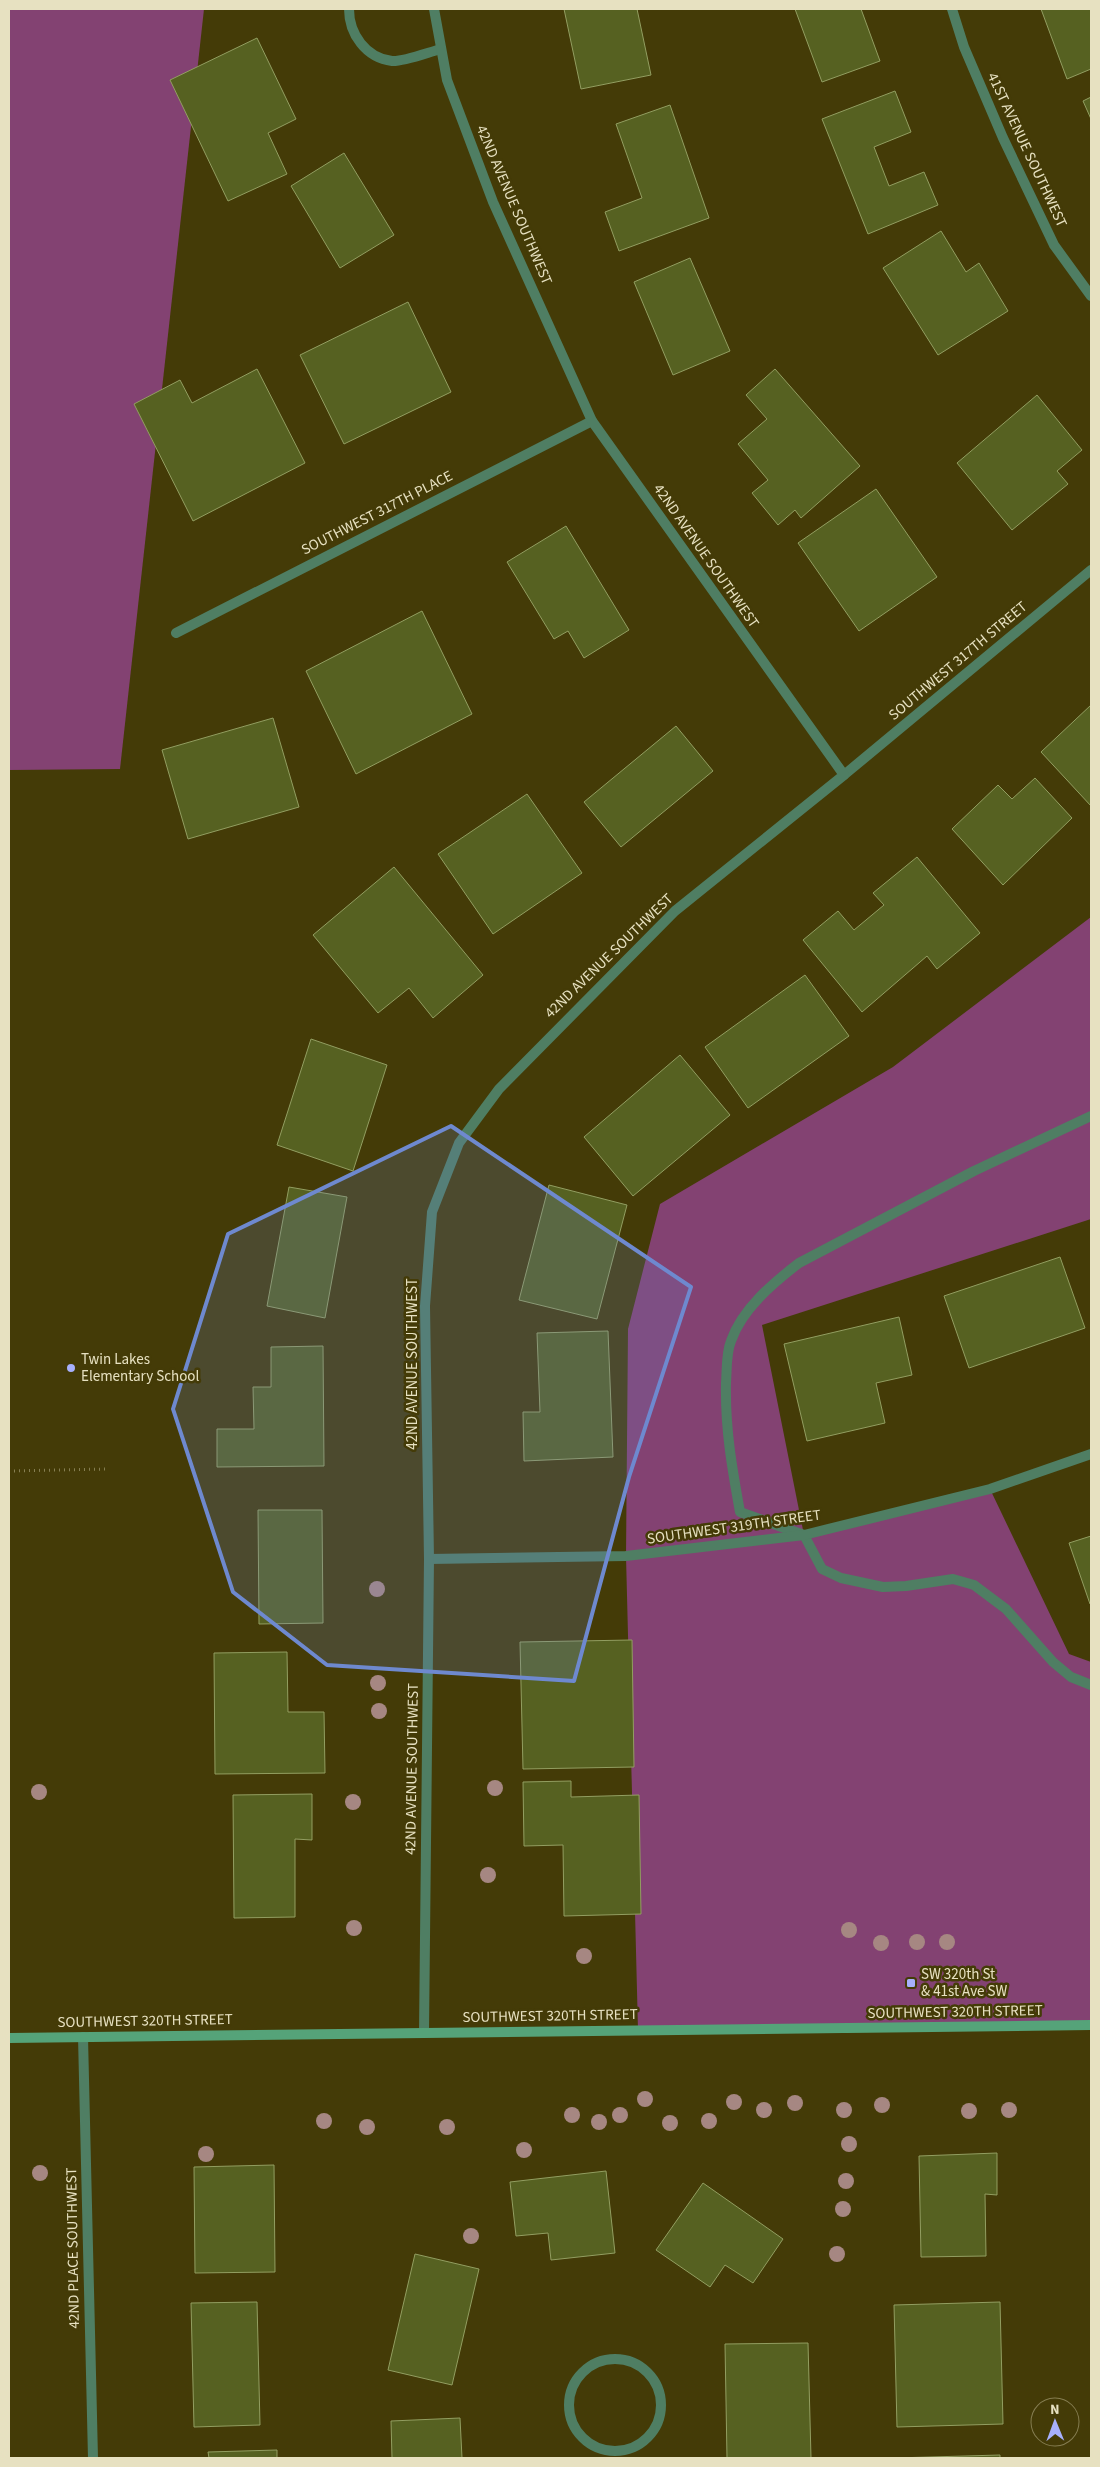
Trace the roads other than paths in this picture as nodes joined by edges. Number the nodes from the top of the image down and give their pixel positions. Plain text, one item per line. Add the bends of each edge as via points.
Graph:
1 (349, 9) edge
2 (434, 9) edge
3 (952, 9) edge
4 (441, 49) junction
5 (1091, 296) edge
6 (592, 421) junction
7 (1091, 570) edge
8 (176, 633) dead end
9 (844, 775) junction
10 (1091, 1116) edge
11 (1091, 1454) edge
12 (804, 1535) junction
13 (429, 1559) junction
14 (1091, 1685) edge
15 (1091, 2025) edge
16 (424, 2032) junction
17 (83, 2037) junction
18 (9, 2038) edge
19 (615, 2455) edge
20 (93, 2458) edge

1 - 4 street via 358,40 368,52 393,61
2 - 4 street, 42ND AVENUE SOUTHWEST
3 - 5 street, 41ST AVENUE SOUTHWEST via 964,47 1003,138 1050,236
4 - 6 street, 42ND AVENUE SOUTHWEST via 447,80 493,202
6 - 8 street, SOUTHWEST 317TH PLACE
6 - 9 street, 42ND AVENUE SOUTHWEST
7 - 9 street, SOUTHWEST 317TH STREET
9 - 13 street, 42ND AVENUE SOUTHWEST via 675,911 499,1089 459,1143 432,1212 425,1306
10 - 12 street via 974,1171 799,1263 769,1288 742,1321 731,1341 725,1418 740,1512
11 - 12 street, SOUTHWEST 319TH STREET via 990,1489
12 - 13 street, SOUTHWEST 319TH STREET via 626,1556
12 - 14 street via 822,1569 841,1578 883,1587 953,1579 974,1585 1006,1609 1053,1662 1071,1677
13 - 16 street, 42ND AVENUE SOUTHWEST
15 - 16 main road, SOUTHWEST 320TH STREET
16 - 17 main road, SOUTHWEST 320TH STREET
17 - 18 main road, SOUTHWEST 320TH STREET
17 - 20 street, 42ND PLACE SOUTHWEST
19 - 19 street via 645,2441 656,2428 661,2413 661,2397 645,2370 631,2361 615,2359 599,2362 585,2370 575,2382 569,2398 569,2414 575,2429 585,2441

